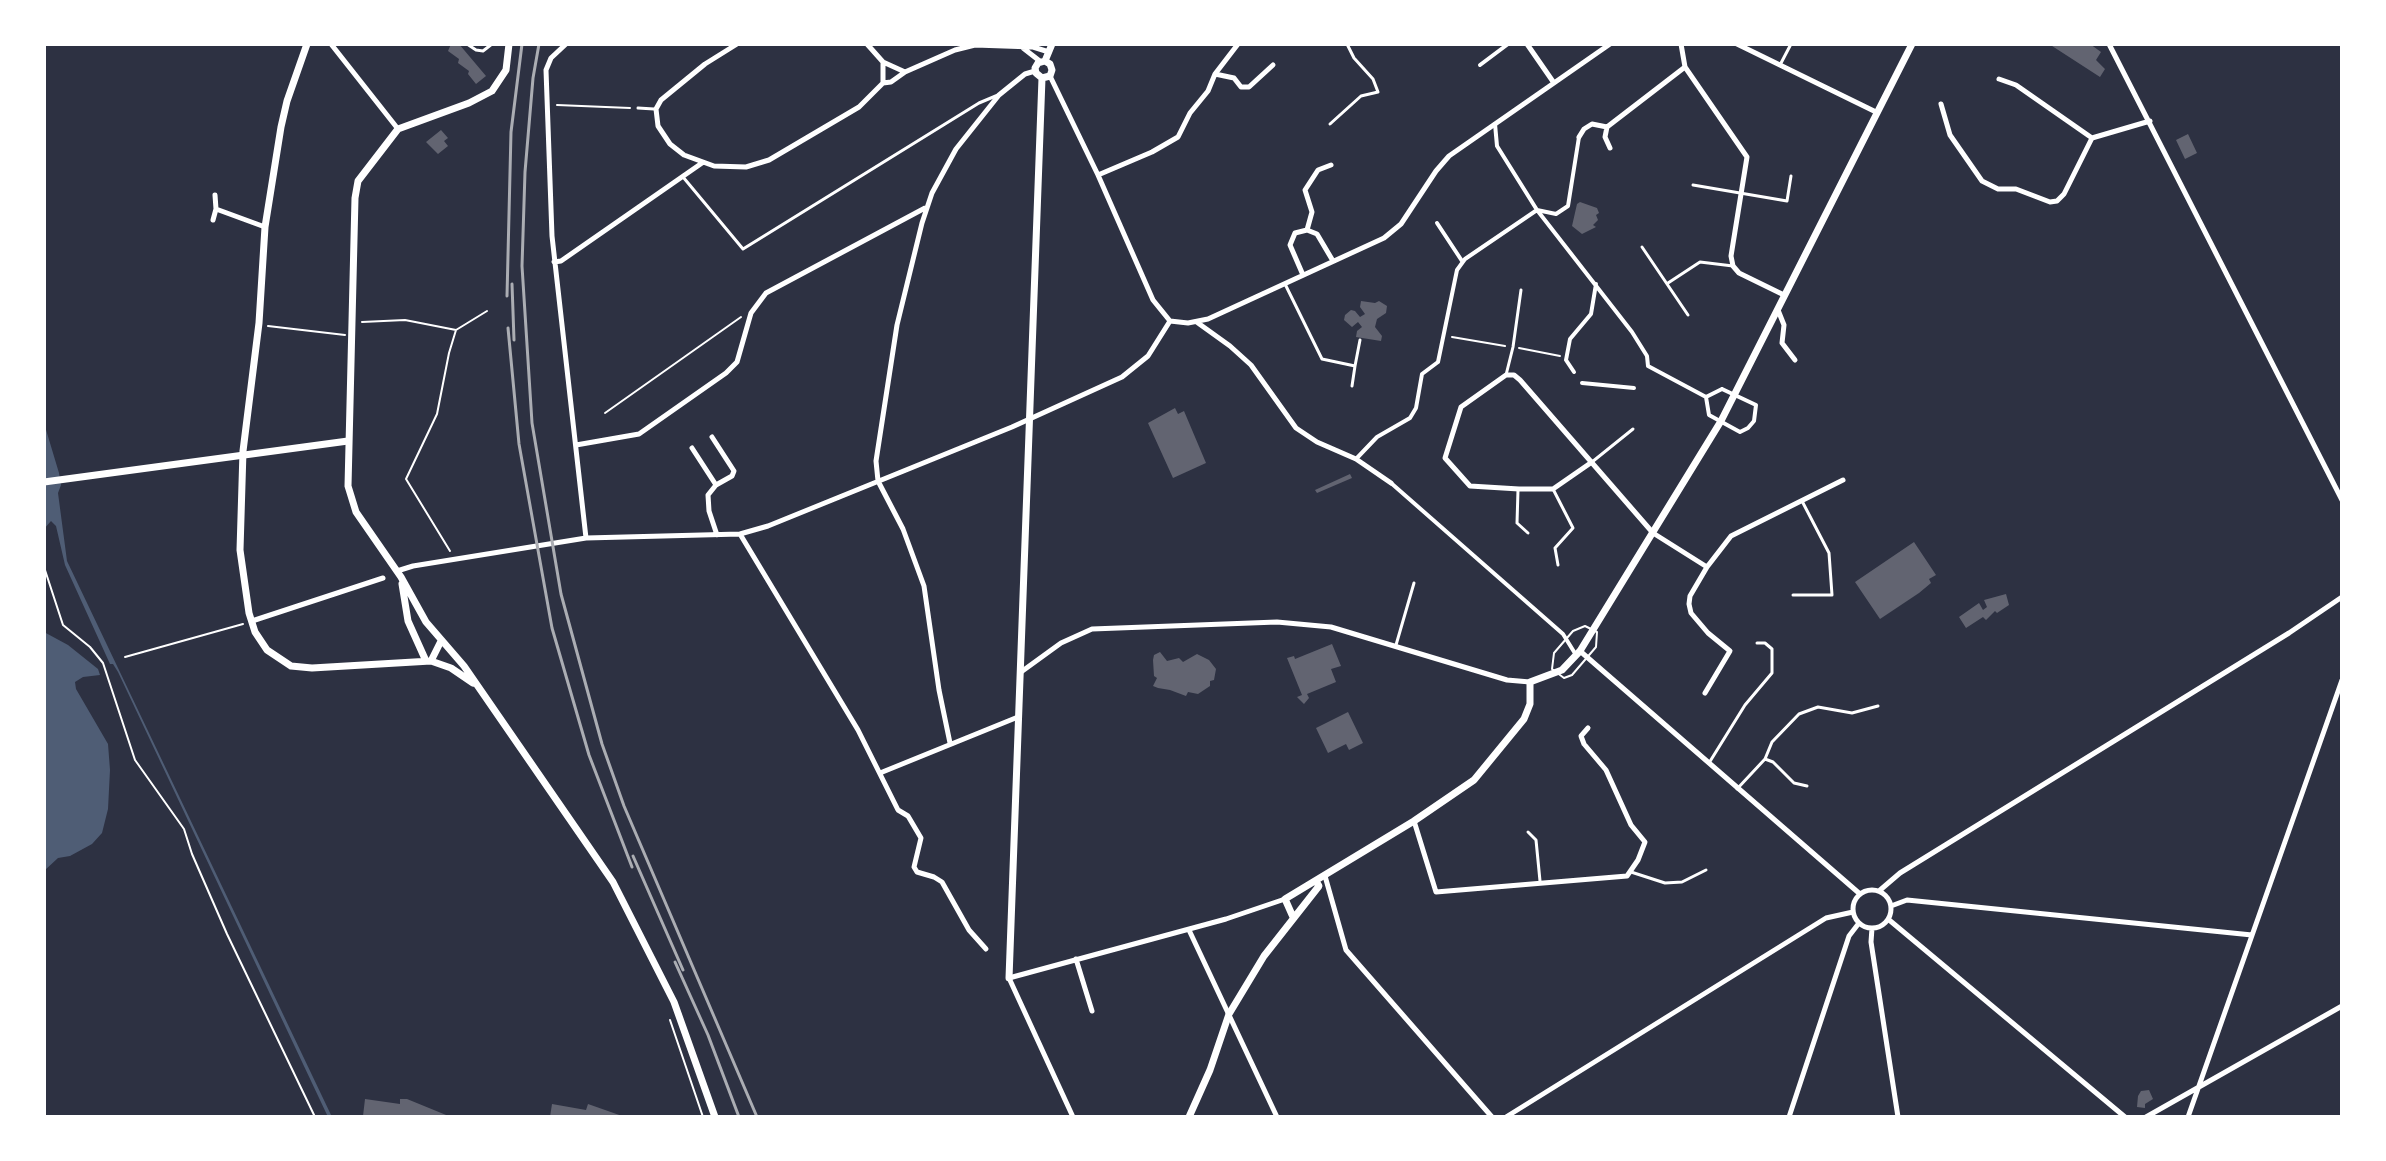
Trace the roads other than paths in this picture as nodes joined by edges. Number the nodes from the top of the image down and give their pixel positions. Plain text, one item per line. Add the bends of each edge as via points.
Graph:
1 (307, 44) edge
2 (331, 44) edge
3 (467, 44) edge
4 (492, 44) edge
5 (509, 44) edge
6 (566, 44) edge
7 (737, 44) edge
8 (867, 44) edge
9 (1238, 44) edge
10 (1347, 44) edge
11 (1508, 44) edge
12 (1527, 44) edge
13 (1610, 44) edge
14 (1681, 44) edge
15 (1737, 44) edge
16 (1791, 44) edge
17 (1912, 44) edge
18 (2109, 44) edge
19 (1022, 47) junction
20 (1051, 48) edge
21 (883, 62) junction
22 (1043, 62) junction
23 (1273, 65) dead end
24 (1480, 65) dead end
25 (1780, 65) junction
26 (1685, 67) junction
27 (1035, 71) junction
28 (905, 72) junction
29 (1215, 74) junction
30 (1046, 77) junction
31 (1999, 79) dead end
32 (883, 83) junction
33 (1554, 83) junction
34 (999, 95) junction
35 (1941, 104) dead end
36 (638, 108) road end
37 (656, 109) junction
38 (1876, 112) junction
39 (2150, 121) junction
40 (1330, 124) dead end
41 (1495, 124) junction
42 (1607, 127) junction
43 (398, 129) junction
44 (1579, 137) joint
45 (2092, 138) junction
46 (1610, 148) dead end
47 (702, 163) junction
48 (1331, 165) dead end
49 (1098, 175) junction
50 (1791, 176) dead end
51 (683, 177) junction
52 (1693, 185) dead end
53 (1742, 194) junction
54 (215, 195) dead end
55 (927, 207) junction
56 (216, 209) junction
57 (1537, 210) junction
58 (213, 220) dead end
59 (1437, 223) dead end
60 (265, 227) junction
61 (1307, 230) junction
62 (1642, 247) dead end
63 (1333, 261) junction
64 (554, 262) junction
65 (1463, 262) junction
66 (1733, 266) junction
67 (1303, 275) junction
68 (1285, 284) junction
69 (1596, 284) junction
70 (1667, 284) junction
71 (1521, 290) dead end
72 (1784, 295) junction
73 (1777, 309) junction
74 (1688, 315) dead end
75 (1170, 321) junction
76 (1197, 323) junction
77 (1360, 340) dead end
78 (1795, 360) dead end
79 (1355, 366) junction
80 (1574, 372) dead end
81 (1506, 375) junction
82 (1582, 383) dead end
83 (1352, 386) dead end
84 (1634, 388) dead end
85 (1735, 394) junction
86 (1706, 397) junction
87 (1028, 420) junction
88 (1721, 421) junction
89 (1633, 429) dead end
90 (712, 437) dead end
91 (348, 441) junction
92 (576, 445) junction
93 (692, 448) dead end
94 (243, 453) junction
95 (1356, 459) junction
96 (1592, 462) junction
97 (1843, 480) dead end
98 (878, 481) junction
99 (44, 482) edge
100 (1391, 483) joint
101 (716, 485) junction
102 (1519, 489) junction
103 (1553, 489) junction
104 (1801, 500) junction
105 (2342, 500) edge
106 (1528, 533) dead end
107 (1653, 533) junction
108 (740, 534) junction
109 (717, 535) junction
110 (586, 538) junction
111 (1558, 565) dead end
112 (1707, 567) junction
113 (399, 574) junction
114 (383, 578) dead end
115 (1414, 583) dead end
116 (1793, 595) dead end
117 (2342, 597) edge
118 (252, 621) junction
119 (441, 641) junction
120 (1757, 643) dead end
121 (1396, 646) junction
122 (1578, 654) junction
123 (429, 661) junction
124 (1021, 672) junction
125 (2342, 680) edge
126 (1530, 682) junction
127 (481, 690) junction
128 (1705, 693) dead end
129 (1878, 706) dead end
130 (1018, 717) junction
131 (1588, 728) dead end
132 (950, 743) junction
133 (1765, 759) junction
134 (1708, 763) junction
135 (880, 773) junction
136 (1807, 786) dead end
137 (1737, 789) junction
138 (1414, 821) junction
139 (1528, 832) dead end
140 (1706, 870) dead end
141 (1631, 872) junction
142 (1325, 876) junction
143 (1316, 881) junction
144 (1540, 885) junction
145 (1879, 891) junction
146 (1860, 894) junction
147 (1285, 899) junction
148 (1891, 906) junction
149 (1853, 912) junction
150 (1293, 917) junction
151 (1888, 919) junction
152 (1859, 923) junction
153 (1872, 928) junction
154 (1189, 930) junction
155 (2252, 935) junction
156 (986, 949) dead end
157 (1076, 959) junction
158 (1009, 978) junction
159 (2342, 1006) edge
160 (1092, 1011) dead end
161 (1229, 1014) junction
162 (2198, 1087) junction
163 (715, 1117) edge
164 (1073, 1117) edge
165 (1189, 1117) edge
166 (1277, 1117) edge
167 (1492, 1117) edge
168 (1506, 1117) edge
169 (1789, 1117) edge
170 (1898, 1117) edge
171 (2125, 1117) edge
172 (2146, 1117) edge
173 (2188, 1117) edge

1 - 60 street via 284,114
2 - 43 street
3 - 4 lane via 483,51
5 - 43 street via 506,70 492,91
6 - 64 street via 547,63
7 - 37 street via 705,64
8 - 21 street
9 - 29 street
10 - 40 lane via 1378,92 1361,96
11 - 24 street
12 - 33 street
13 - 33 street
14 - 26 street
15 - 25 street
16 - 25 lane
17 - 38 street
18 - 39 street
19 - 20 street
19 - 22 street
19 - 28 street via 966,47
20 - 22 street
21 - 28 street
21 - 32 street
22 - 27 street
22 - 30 street via 1052,67
23 - 29 street via 1249,87
25 - 38 street
26 - 42 street
26 - 53 street via 1745,150
27 - 30 street
27 - 34 street
28 - 32 street
29 - 49 street via 1178,137
30 - 49 street
30 - 87 street
31 - 45 street via 2016,85
32 - 47 street via 859,107 769,160 746,167
33 - 41 street
34 - 51 lane via 743,249
34 - 55 street via 949,160
35 - 45 street via 1950,135 1982,181 2050,202 2064,194
36 - 37 lane
37 - 47 street via 658,126 670,144
38 - 72 street
39 - 45 street
39 - 105 street
41 - 57 street via 1497,146
41 - 63 street via 1443,163 1394,230
42 - 44 street via 1592,124
42 - 46 street
43 - 91 street via 358,181 355,198
44 - 57 street via 1568,206 1556,214
47 - 51 street
48 - 61 street via 1318,170 1305,190 1312,212
49 - 75 street via 1153,300
50 - 53 lane via 1787,201
51 - 64 street
52 - 53 lane
53 - 66 street
54 - 56 street
55 - 92 street via 766,293 751,313 737,362 639,434
55 - 98 street via 897,325 876,461
56 - 58 street
56 - 60 street
57 - 65 street
57 - 69 street
59 - 65 street
60 - 94 street
61 - 63 street via 1323,240
61 - 67 street via 1295,233 1290,245
62 - 70 lane
63 - 67 street
64 - 92 street
65 - 95 street via 1453,278 1438,362 1422,374 1416,408
66 - 70 lane via 1700,262
66 - 72 street
67 - 68 street
68 - 76 street
68 - 79 lane via 1322,359
69 - 80 street via 1591,314 1570,339 1566,360
69 - 86 street via 1632,332 1648,366
70 - 74 lane
71 - 81 lane
72 - 73 street
73 - 78 street via 1784,325 1782,343
73 - 85 street
75 - 76 street
75 - 87 street via 1148,356 1130,372
76 - 95 street via 1251,365 1296,428
77 - 79 lane
79 - 83 lane
81 - 96 street via 1520,380
81 - 102 street via 1461,407 1445,458 1470,486
82 - 84 street
85 - 86 street via 1722,389
85 - 88 street
85 - 88 street via 1756,405 1754,421 1740,432
86 - 88 street via 1709,415
87 - 98 street
87 - 124 street
88 - 107 street
89 - 96 lane
90 - 101 street via 734,471
91 - 94 street
91 - 113 street via 351,500
92 - 110 street
93 - 101 street
94 - 99 street
94 - 118 street via 240,550
95 - 100 street
96 - 103 street
96 - 107 street
97 - 104 street
98 - 108 street
98 - 132 street via 924,586
100 - 122 street via 1563,634
101 - 109 street via 707,502
102 - 103 street
102 - 106 lane via 1517,523
103 - 111 lane via 1573,528 1555,548
104 - 112 street via 1731,536
104 - 116 lane via 1829,553 1832,595
107 - 112 street
107 - 122 street
108 - 109 street
108 - 135 street
109 - 110 street
110 - 113 street via 413,566
112 - 128 street via 1690,596 1691,613 1730,651
113 - 119 street
113 - 123 street via 408,621
114 - 118 street
115 - 121 lane
117 - 145 street
118 - 123 street via 267,650 291,666
119 - 123 street
119 - 127 street
120 - 134 lane via 1772,649 1772,673
121 - 124 street via 1296,623 1107,627 1077,635
121 - 126 street via 1507,680
122 - 126 street via 1557,673
122 - 134 street
123 - 127 street via 460,673
124 - 130 street
125 - 155 street
126 - 138 street via 1528,711 1495,755 1465,786
127 - 163 street via 613,882 674,1002
129 - 133 lane via 1852,713 1818,707 1799,714 1772,742
130 - 132 street
130 - 158 street
131 - 141 street via 1581,736 1584,744 1606,770 1631,825 1645,842
132 - 135 street
133 - 136 lane via 1794,783
133 - 137 lane
134 - 137 street
135 - 156 street via 898,810 921,838 917,872 942,882
137 - 146 street
138 - 142 street
138 - 144 street via 1436,892
139 - 144 lane via 1536,840
140 - 141 lane via 1682,882 1665,883
141 - 144 street via 1621,878
142 - 143 street
142 - 167 street via 1346,950
143 - 147 street
143 - 150 street via 1319,886
145 - 146 street
145 - 148 street
146 - 149 street
147 - 150 street
147 - 154 street
148 - 151 street
148 - 155 street via 1907,900
149 - 152 street
149 - 168 street via 1826,918
150 - 161 street
151 - 153 street
151 - 171 street
152 - 153 street
152 - 169 street via 1849,936
153 - 170 street
154 - 157 street
154 - 161 street
155 - 162 street
157 - 158 street
157 - 160 street
158 - 164 street
159 - 162 street
161 - 165 street
161 - 166 street
162 - 172 street
162 - 173 street

